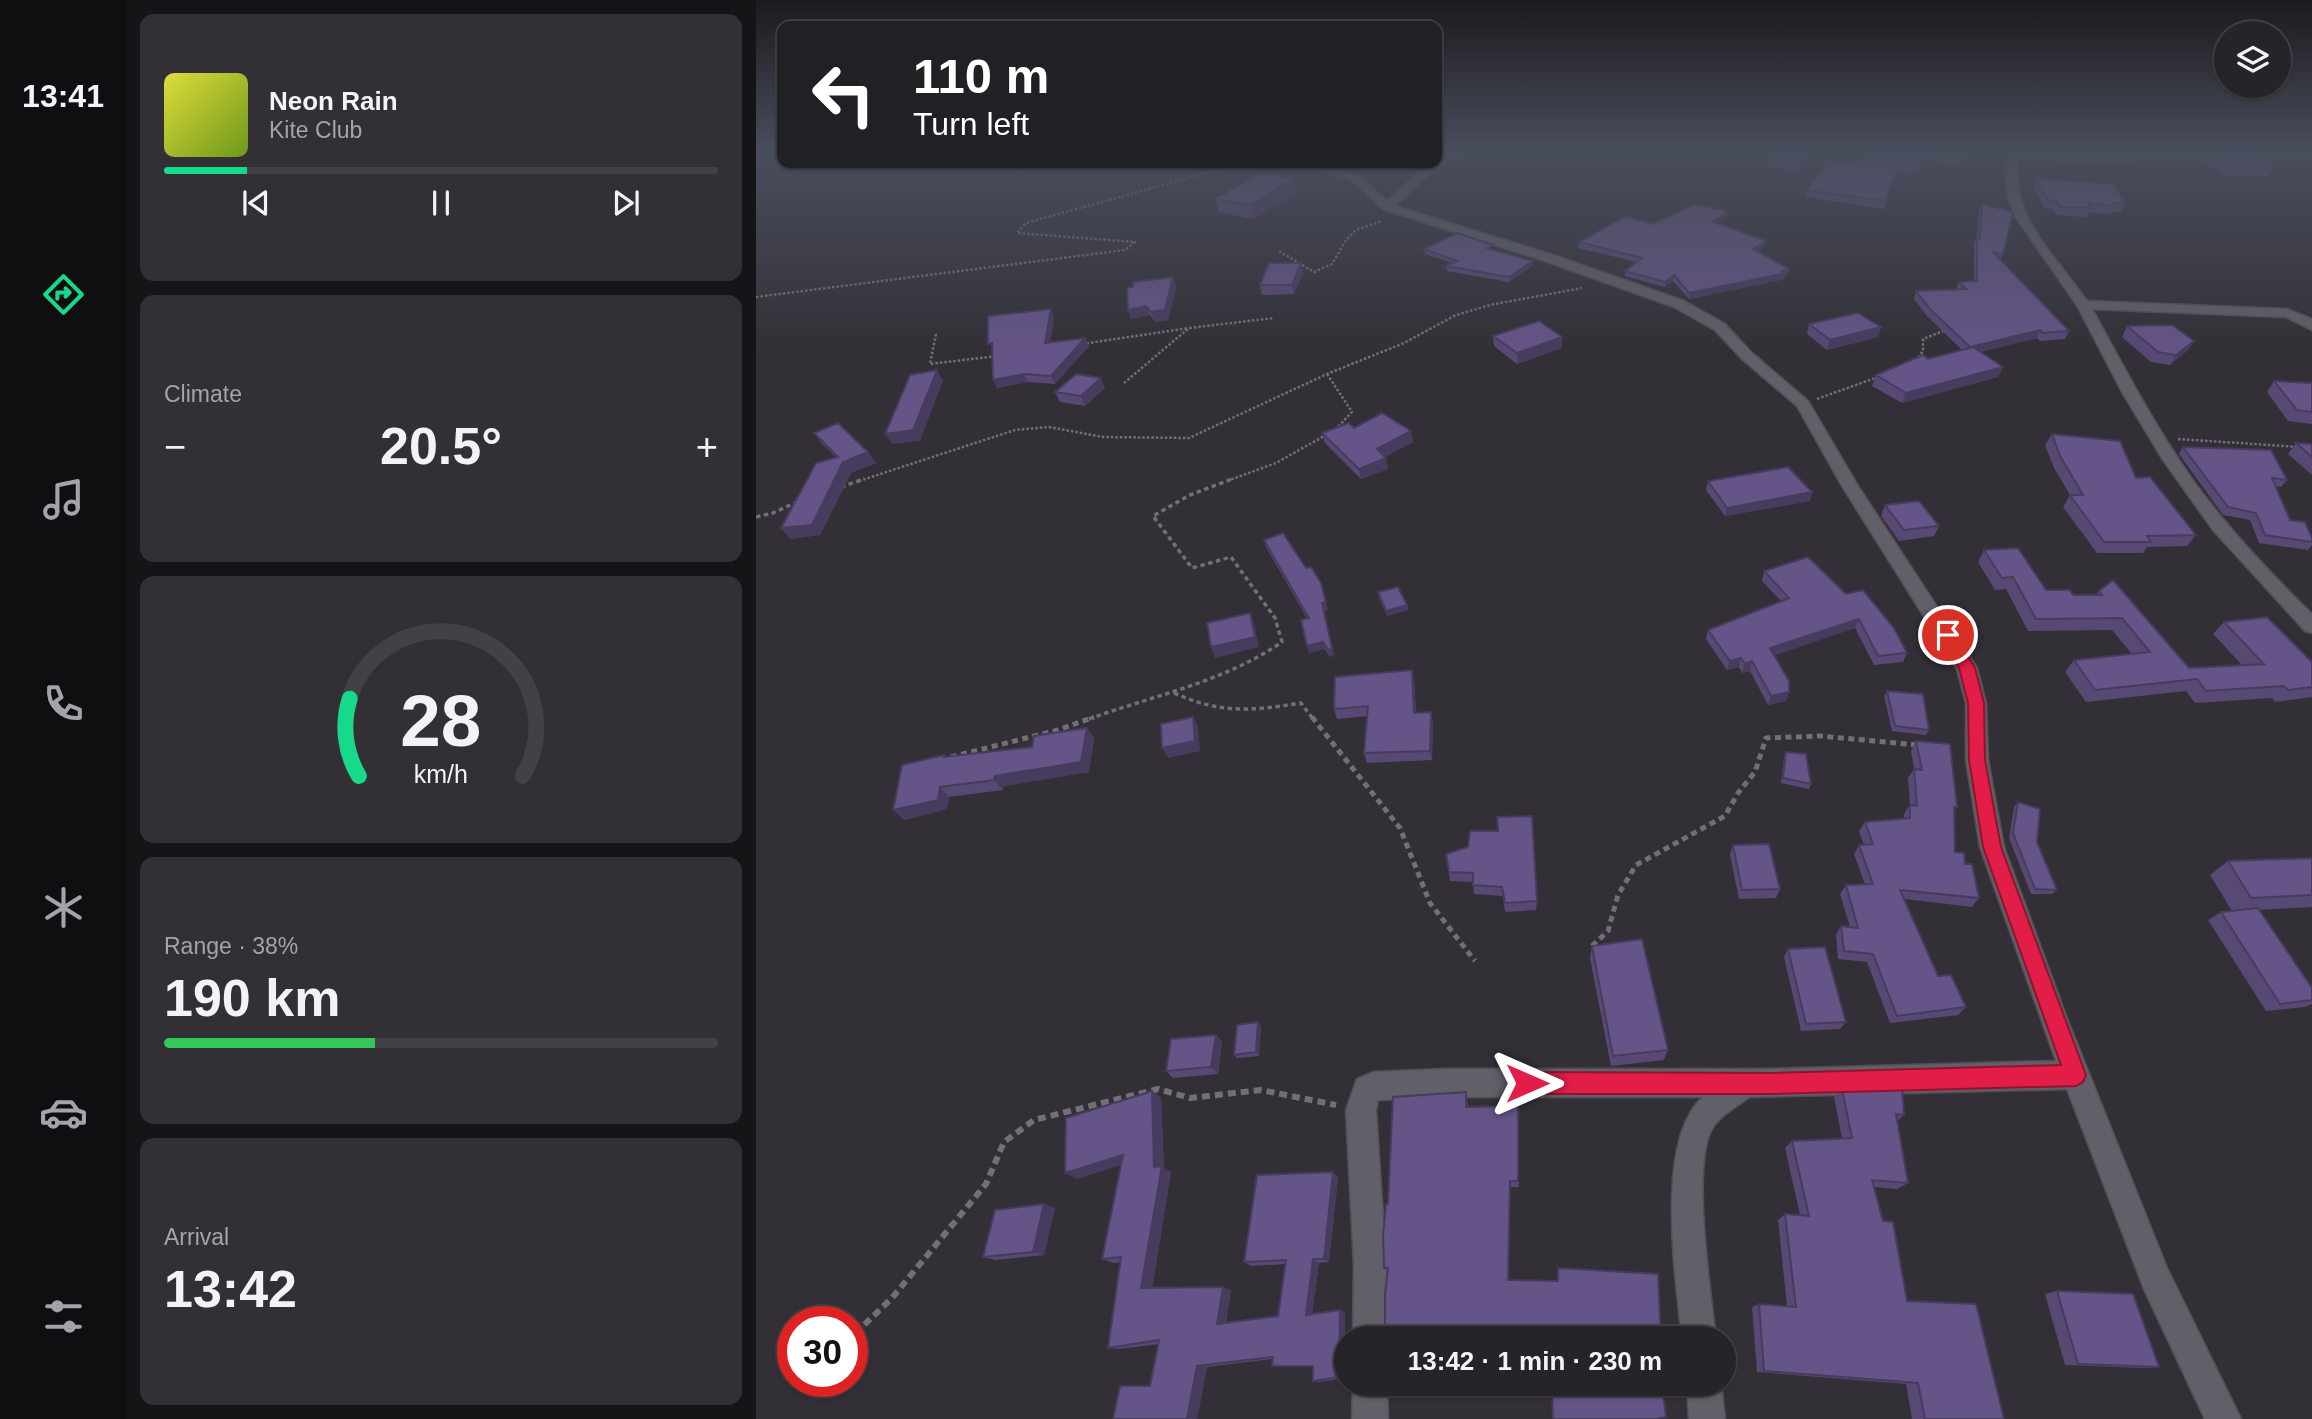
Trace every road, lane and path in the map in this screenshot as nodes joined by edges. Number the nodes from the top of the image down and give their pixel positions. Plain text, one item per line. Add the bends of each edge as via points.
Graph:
1 (1040, 219) edge
2 (1392, 219) edge
3 (1425, 219) edge
4 (2022, 219) edge
5 (1279, 250) dead end
6 (1618, 281) junction
7 (756, 297) edge
8 (2083, 305) junction
9 (1274, 318) dead end
10 (2312, 326) edge
11 (1189, 328) junction
12 (1943, 331) edge
13 (936, 334) dead end
14 (1081, 344) edge
15 (1000, 356) edge
16 (1913, 363) edge
17 (1327, 373) junction
18 (1887, 373) edge
19 (1124, 383) dead end
20 (1803, 404) junction
21 (2160, 438) junction
22 (2304, 447) edge
23 (830, 490) edge
24 (809, 497) edge
25 (756, 517) edge
26 (2312, 626) edge
27 (1173, 693) junction
28 (1920, 746) edge
29 (943, 759) edge
30 (1592, 946) edge
31 (1475, 961) dead end
32 (2076, 1075) junction
33 (1744, 1083) junction
34 (1361, 1110) junction
35 (868, 1321) edge
36 (1370, 1326) edge
37 (1698, 1326) edge
38 (1370, 1396) edge
39 (1705, 1396) edge
40 (1370, 1419) edge
41 (1707, 1419) edge
42 (2223, 1419) edge

1 - 7 path via 1026,223 1017,233 1135,242 1125,250
2 - 5 path via 1363,225 1345,237 1332,264 1314,272
3 - 6 street
4 - 8 street
6 - 17 path via 1456,315 1404,343
6 - 20 street via 1703,315
8 - 10 street via 2287,313
8 - 21 street via 2129,393
9 - 11 path
11 - 14 path
11 - 19 path
12 - 16 path via 1923,339 1923,351
13 - 15 path via 930,364
17 - 23 path via 1189,438 1103,437 1049,427 1015,430
17 - 27 path via 1352,412 1340,426 1300,451 1171,503 1153,516 1192,568 1231,556 1275,618 1282,642 1253,662
18 - 20 path
20 - 32 street via 1967,668 1976,703 1977,760 1992,847
21 - 22 path
21 - 26 street via 2225,534
24 - 25 path
27 - 29 path via 1058,730
27 - 31 path via 1203,707 1244,712 1301,703 1400,828 1430,903
28 - 30 path via 1820,736 1766,738 1755,772 1725,816 1636,865 1618,895 1608,931
32 - 33 street
32 - 42 street via 2155,1278
33 - 34 street via 1386,1084 1367,1089
33 - 37 street via 1700,1120 1688,1178
34 - 35 path via 1261,1090 1190,1098 1158,1089 1034,1120 1004,1142 986,1184
34 - 36 street
38 - 40 street
39 - 41 street

